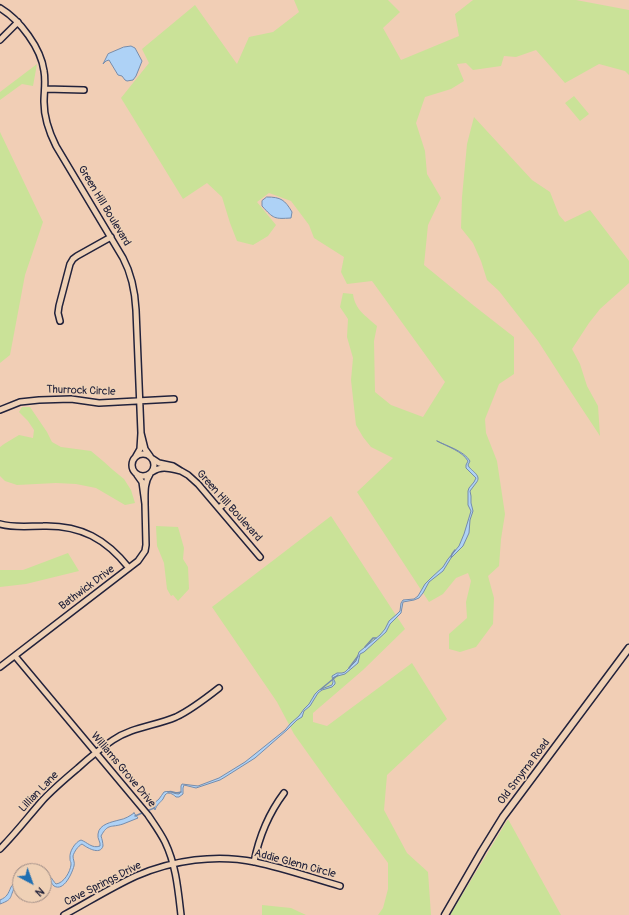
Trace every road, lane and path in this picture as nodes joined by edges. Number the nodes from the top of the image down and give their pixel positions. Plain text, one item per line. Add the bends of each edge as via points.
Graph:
1 (0, 8) edge
2 (18, 22) junction
3 (0, 40) edge
4 (45, 88) junction
5 (84, 90) dead end
6 (111, 236) junction
7 (60, 321) dead end
8 (174, 399) dead end
9 (140, 401) junction
10 (0, 410) edge
11 (141, 433) junction
12 (151, 458) junction
13 (134, 459) junction
14 (181, 471) junction
15 (151, 473) junction
16 (136, 474) junction
17 (145, 504) junction
18 (224, 504) dead end
19 (219, 508) junction
20 (0, 524) edge
21 (260, 557) dead end
22 (129, 568) junction
23 (629, 648) edge
24 (15, 656) junction
25 (0, 667) edge
26 (219, 688) dead end
27 (96, 753) junction
28 (284, 793) dead end
29 (0, 849) edge
30 (254, 862) junction
31 (174, 864) junction
32 (340, 886) dead end
33 (64, 915) edge
34 (181, 915) edge
35 (445, 915) edge

1 - 2 street, Green Hill Boulevard
2 - 3 street
2 - 4 street, Green Hill Boulevard via 40,55
4 - 5 street
4 - 6 street, Green Hill Boulevard via 44,113 51,135
6 - 7 street via 75,258 70,264 59,306
6 - 9 street, Green Hill Boulevard via 126,263 133,286
8 - 9 street, Thurrock Circle
9 - 10 street, Thurrock Circle via 100,403 71,399 39,400 20,402
9 - 11 street, Green Hill Boulevard
11 - 12 street, Green Hill Boulevard via 145,449
11 - 13 street, Green Hill Boulevard via 140,449
12 - 13 street via 142,454
12 - 14 street, Green Hill Boulevard
12 - 15 street via 154,465
13 - 16 street via 132,466
14 - 15 street, Green Hill Boulevard via 162,468
14 - 19 street, Green Hill Boulevard via 194,480
15 - 16 street via 142,476
15 - 17 street, Bathwick Drive via 146,482
16 - 17 street, Bathwick Drive via 142,482
17 - 22 street, Bathwick Drive via 146,548
18 - 19 street
19 - 21 street, Green Hill Boulevard
20 - 22 street via 15,527 56,526 81,531 106,544
22 - 24 street, Bathwick Drive
23 - 35 street, Old Smyrna Road via 503,817
24 - 25 street, Bathwick Drive
24 - 27 street, Williams Grove Drive
26 - 27 street, Lillian Lane via 180,715 122,735
27 - 29 street, Lillian Lane via 49,794
27 - 31 street, Williams Grove Drive via 148,815 165,842
28 - 30 street via 265,826
30 - 31 street, Addie Glenn Circle via 209,859
30 - 32 street, Addie Glenn Circle
31 - 33 street, Cave Springs Drive via 136,876
31 - 34 street, Williams Grove Drive

